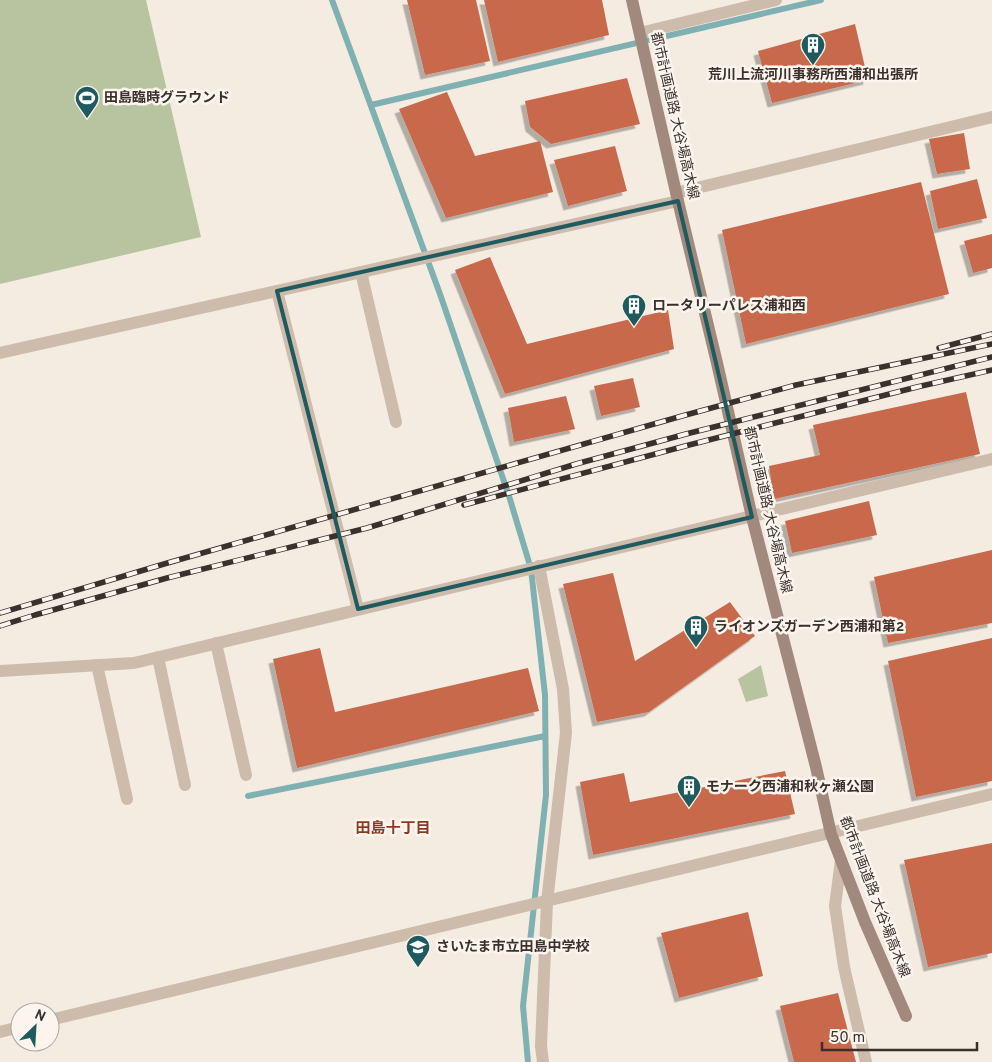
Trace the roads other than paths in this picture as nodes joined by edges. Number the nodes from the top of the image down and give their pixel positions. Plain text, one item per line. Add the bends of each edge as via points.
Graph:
1 (632, 0) edge
2 (776, 0) edge
3 (641, 33) junction
4 (992, 117) edge
5 (677, 197) junction
6 (361, 272) junction
7 (277, 291) junction
8 (0, 353) edge
9 (396, 422) dead end
10 (992, 459) edge
11 (752, 517) junction
12 (539, 566) junction
13 (358, 609) junction
14 (216, 643) junction
15 (158, 657) junction
16 (98, 665) junction
17 (0, 671) edge
18 (246, 775) dead end
19 (185, 785) dead end
20 (992, 794) edge
21 (128, 799) dead end
22 (831, 834) junction
23 (841, 860) junction
24 (546, 902) junction
25 (906, 1016) dead end
26 (60, 1018) edge
27 (543, 1062) edge
28 (866, 1062) edge

1 - 3 street, 都市計画道路 大谷場高木線
2 - 3 street
3 - 5 street, 都市計画道路 大谷場高木線
4 - 5 street
5 - 6 street
5 - 11 street, 都市計画道路 大谷場高木線
6 - 7 street
6 - 9 street
7 - 8 street
7 - 13 street
10 - 11 street
11 - 12 street
11 - 22 street, 都市計画道路 大谷場高木線
12 - 13 street
12 - 24 street via 562,689 566,733
13 - 14 street
14 - 15 street
14 - 18 street
15 - 16 street via 134,663
15 - 19 street
16 - 17 street
16 - 21 street
20 - 22 street
22 - 23 street, 都市計画道路 大谷場高木線
22 - 24 street
23 - 25 street, 都市計画道路 大谷場高木線
23 - 28 street via 835,906 844,967
24 - 26 street
24 - 27 street

